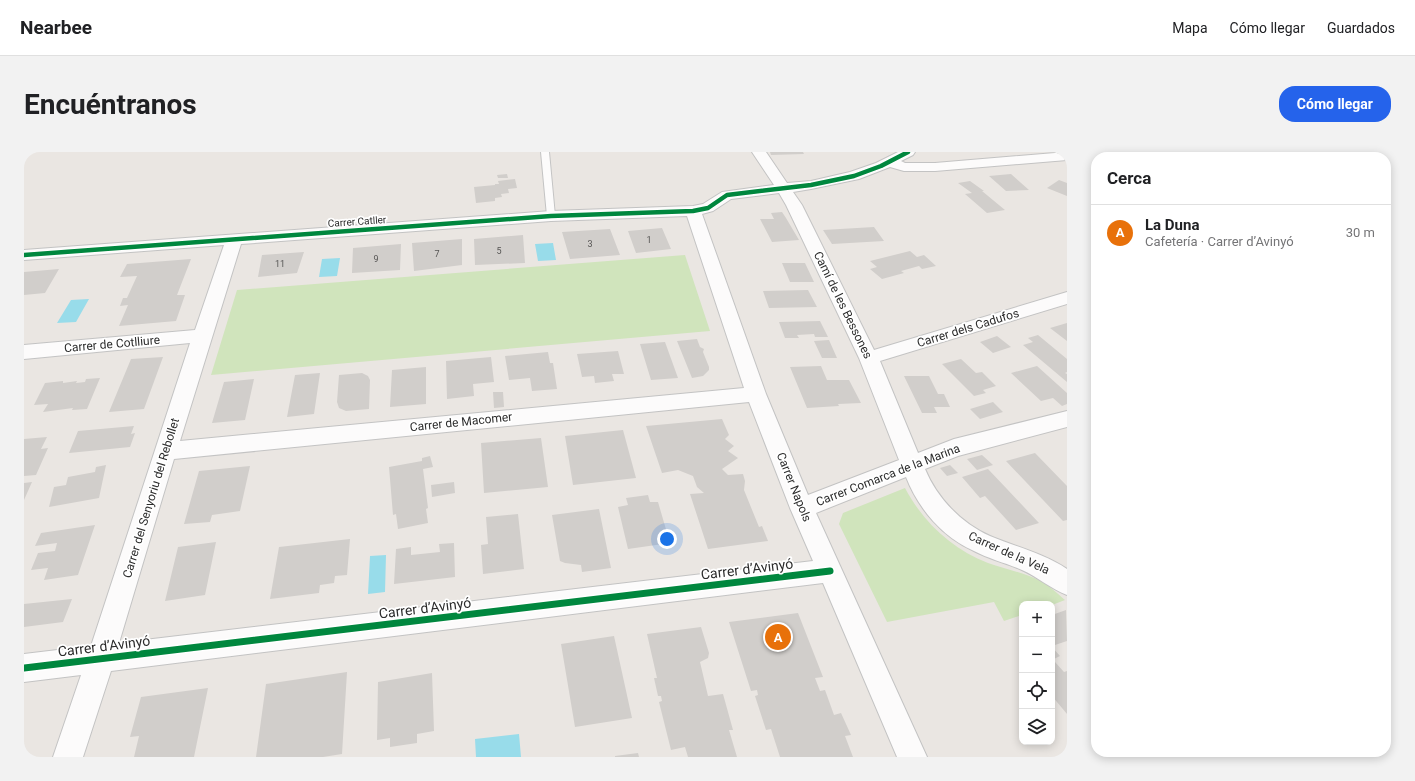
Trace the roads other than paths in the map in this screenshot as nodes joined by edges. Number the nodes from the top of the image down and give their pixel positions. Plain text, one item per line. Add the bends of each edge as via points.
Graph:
1 (545, 152) edge
2 (759, 152) edge
3 (908, 152) edge
4 (1067, 156) edge
5 (889, 162) junction
6 (784, 189) junction
7 (693, 211) junction
8 (551, 216) junction
9 (234, 240) junction
10 (24, 255) edge
11 (1067, 298) edge
12 (201, 336) junction
13 (24, 352) edge
14 (869, 358) junction
15 (756, 394) junction
16 (1067, 419) edge
17 (166, 451) junction
18 (912, 464) junction
19 (802, 508) junction
20 (830, 571) junction
21 (1067, 583) edge
22 (102, 659) junction
23 (24, 668) edge
24 (68, 757) edge
25 (912, 757) edge

1 - 8 lane
2 - 6 street, Camí de les Bessones
3 - 5 street, Carrer Catller
4 - 5 street via 935,167 904,167
5 - 6 street, Carrer Catller via 838,180
6 - 7 street, Carrer Catller via 727,195 708,208
6 - 14 street, Camí de les Bessones via 798,212
7 - 8 street, Carrer Catller
7 - 15 street, Carrer Napols
8 - 9 street, Carrer Catller
9 - 10 street, Carrer Catller
9 - 12 street, Carrer del Senyoriu del Rebollet
11 - 14 street, Carrer dels Cadufos
12 - 13 street, Carrer de Cotlliure
12 - 17 street, Carrer del Senyoriu del Rebollet
14 - 18 street, Camí de les Bessones
15 - 17 street, Carrer de Macomer
15 - 19 street, Carrer Napols
16 - 18 street, Carrer Comarca de la Marina via 954,448
17 - 22 street, Carrer del Senyoriu del Rebollet
18 - 19 street, Carrer Comarca de la Marina
18 - 21 street, Carrer de la Vela via 922,489 933,505 958,528 983,544 1048,570
19 - 20 street, Carrer Napols
20 - 22 street, Carrer d’Avinyó
20 - 25 street, Carrer Napols
22 - 23 street, Carrer d’Avinyó
22 - 24 street, Carrer del Senyoriu del Rebollet

